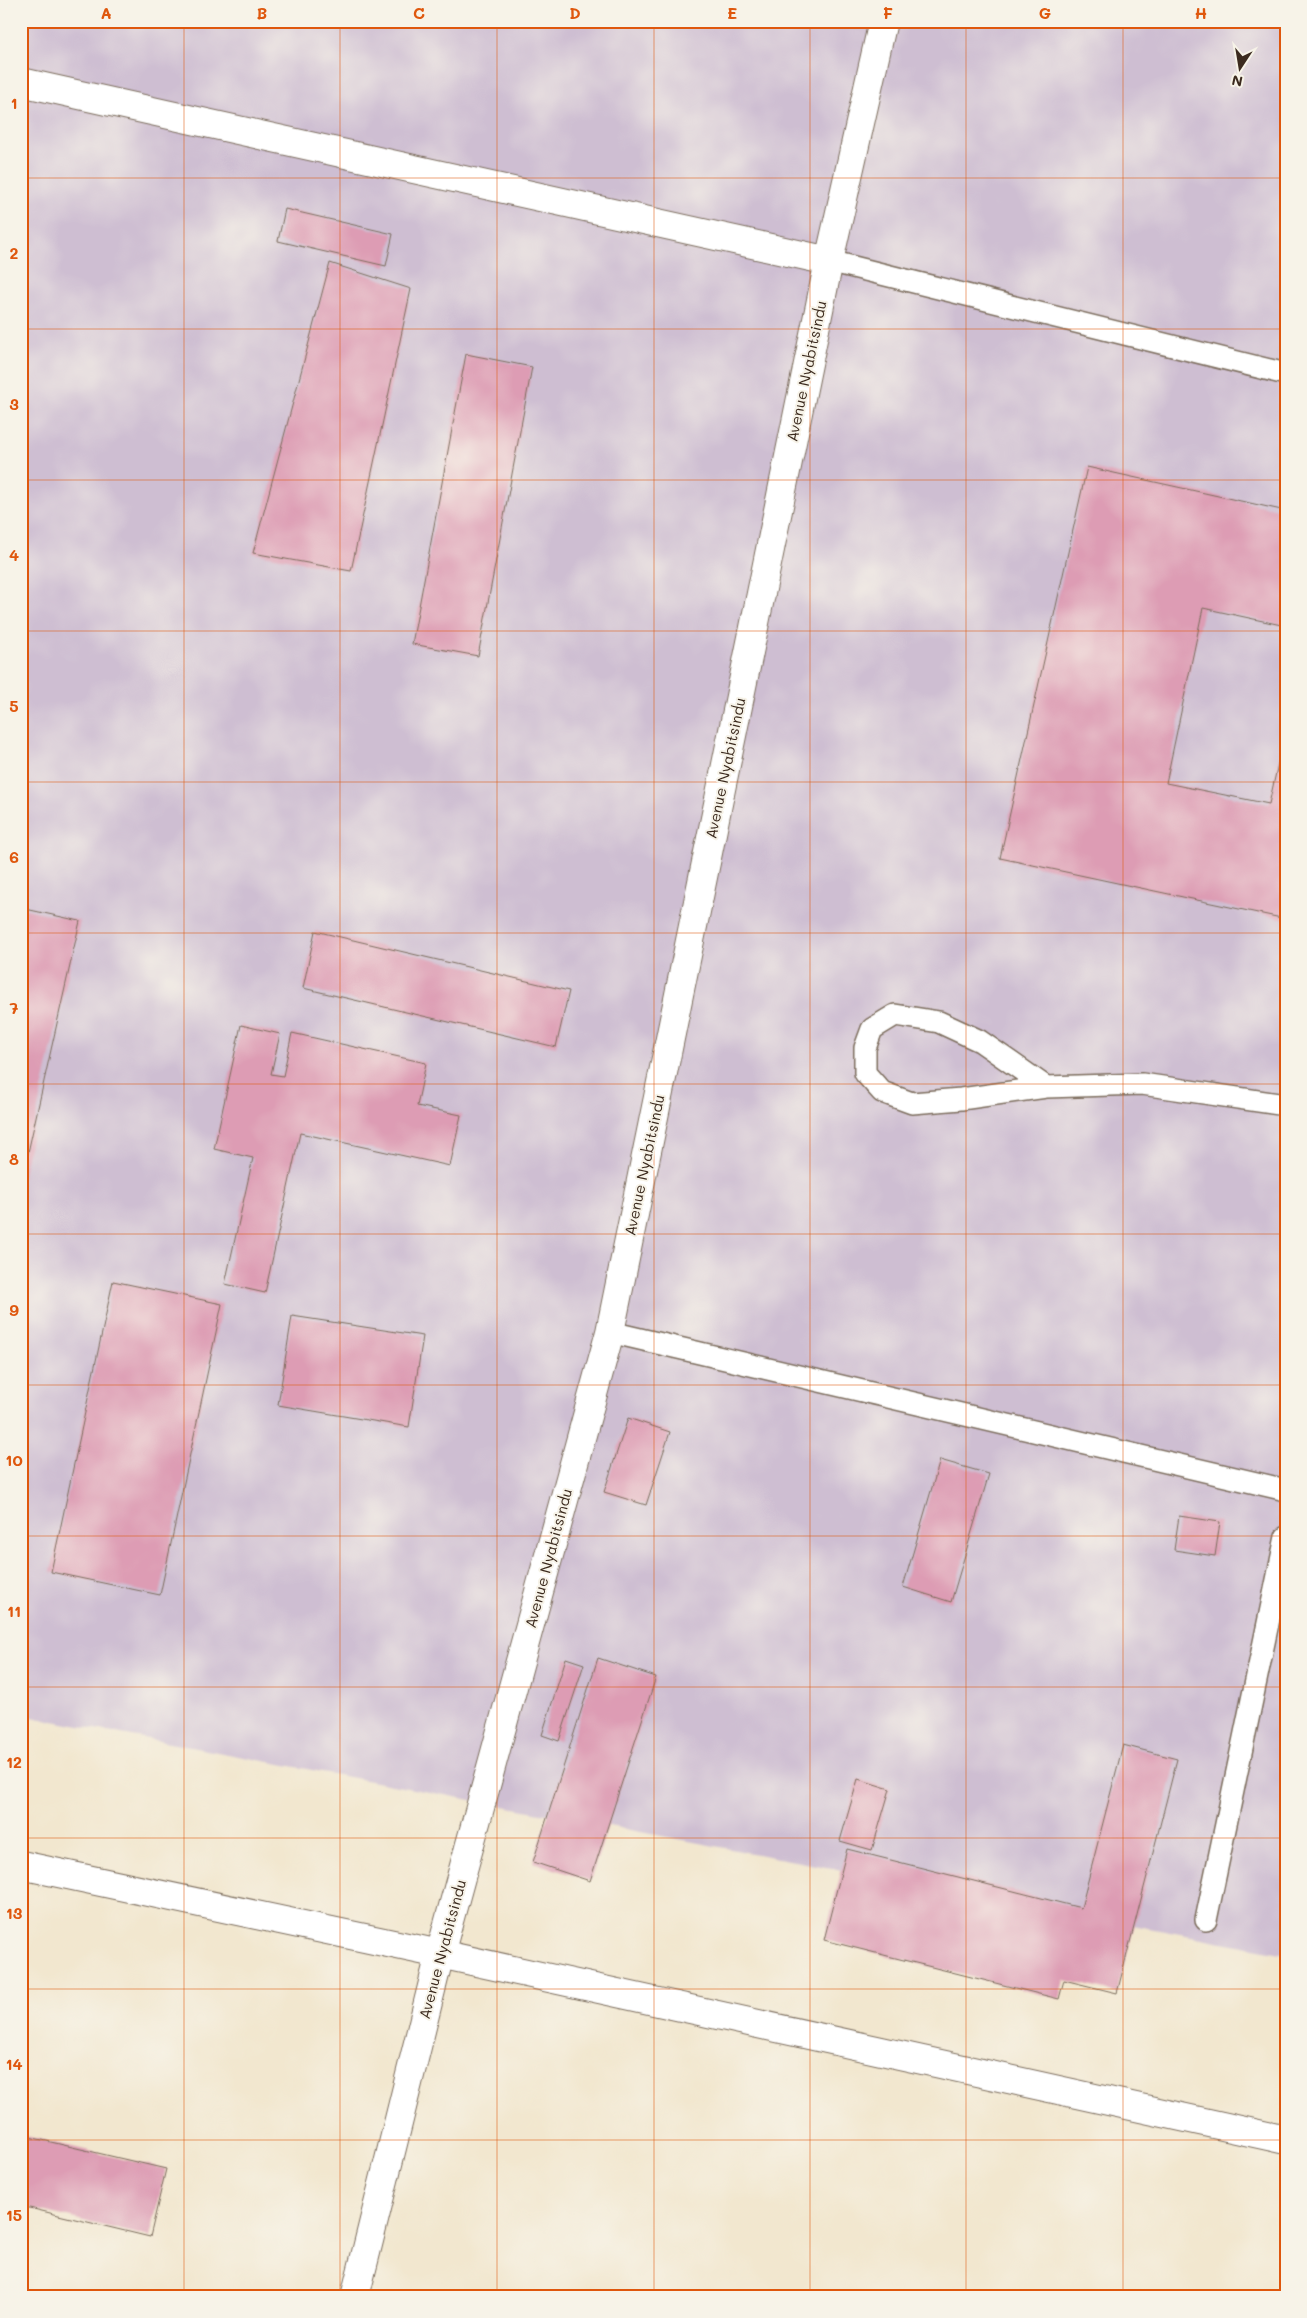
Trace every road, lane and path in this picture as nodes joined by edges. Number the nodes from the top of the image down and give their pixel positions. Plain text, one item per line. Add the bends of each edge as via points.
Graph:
1 (883, 21) edge
2 (21, 82) edge
3 (829, 261) junction
4 (1286, 374) edge
5 (1046, 1087) junction
6 (1286, 1105) edge
7 (610, 1332) junction
8 (1286, 1490) edge
9 (1286, 1536) edge
10 (21, 1865) edge
11 (1206, 1920) dead end
12 (440, 1954) junction
13 (1286, 2140) edge
14 (354, 2297) edge

1 - 3 street, Avenue Nyabitsindu
2 - 3 street
3 - 4 lane
3 - 7 street, Avenue Nyabitsindu
5 - 5 lane via 912,1102 882,1092 865,1073 865,1048 872,1029 895,1015 939,1022 980,1041
5 - 6 lane via 1142,1084
7 - 8 lane
7 - 12 street, Avenue Nyabitsindu
9 - 11 lane
10 - 12 street
12 - 13 street
12 - 14 street, Avenue Nyabitsindu

